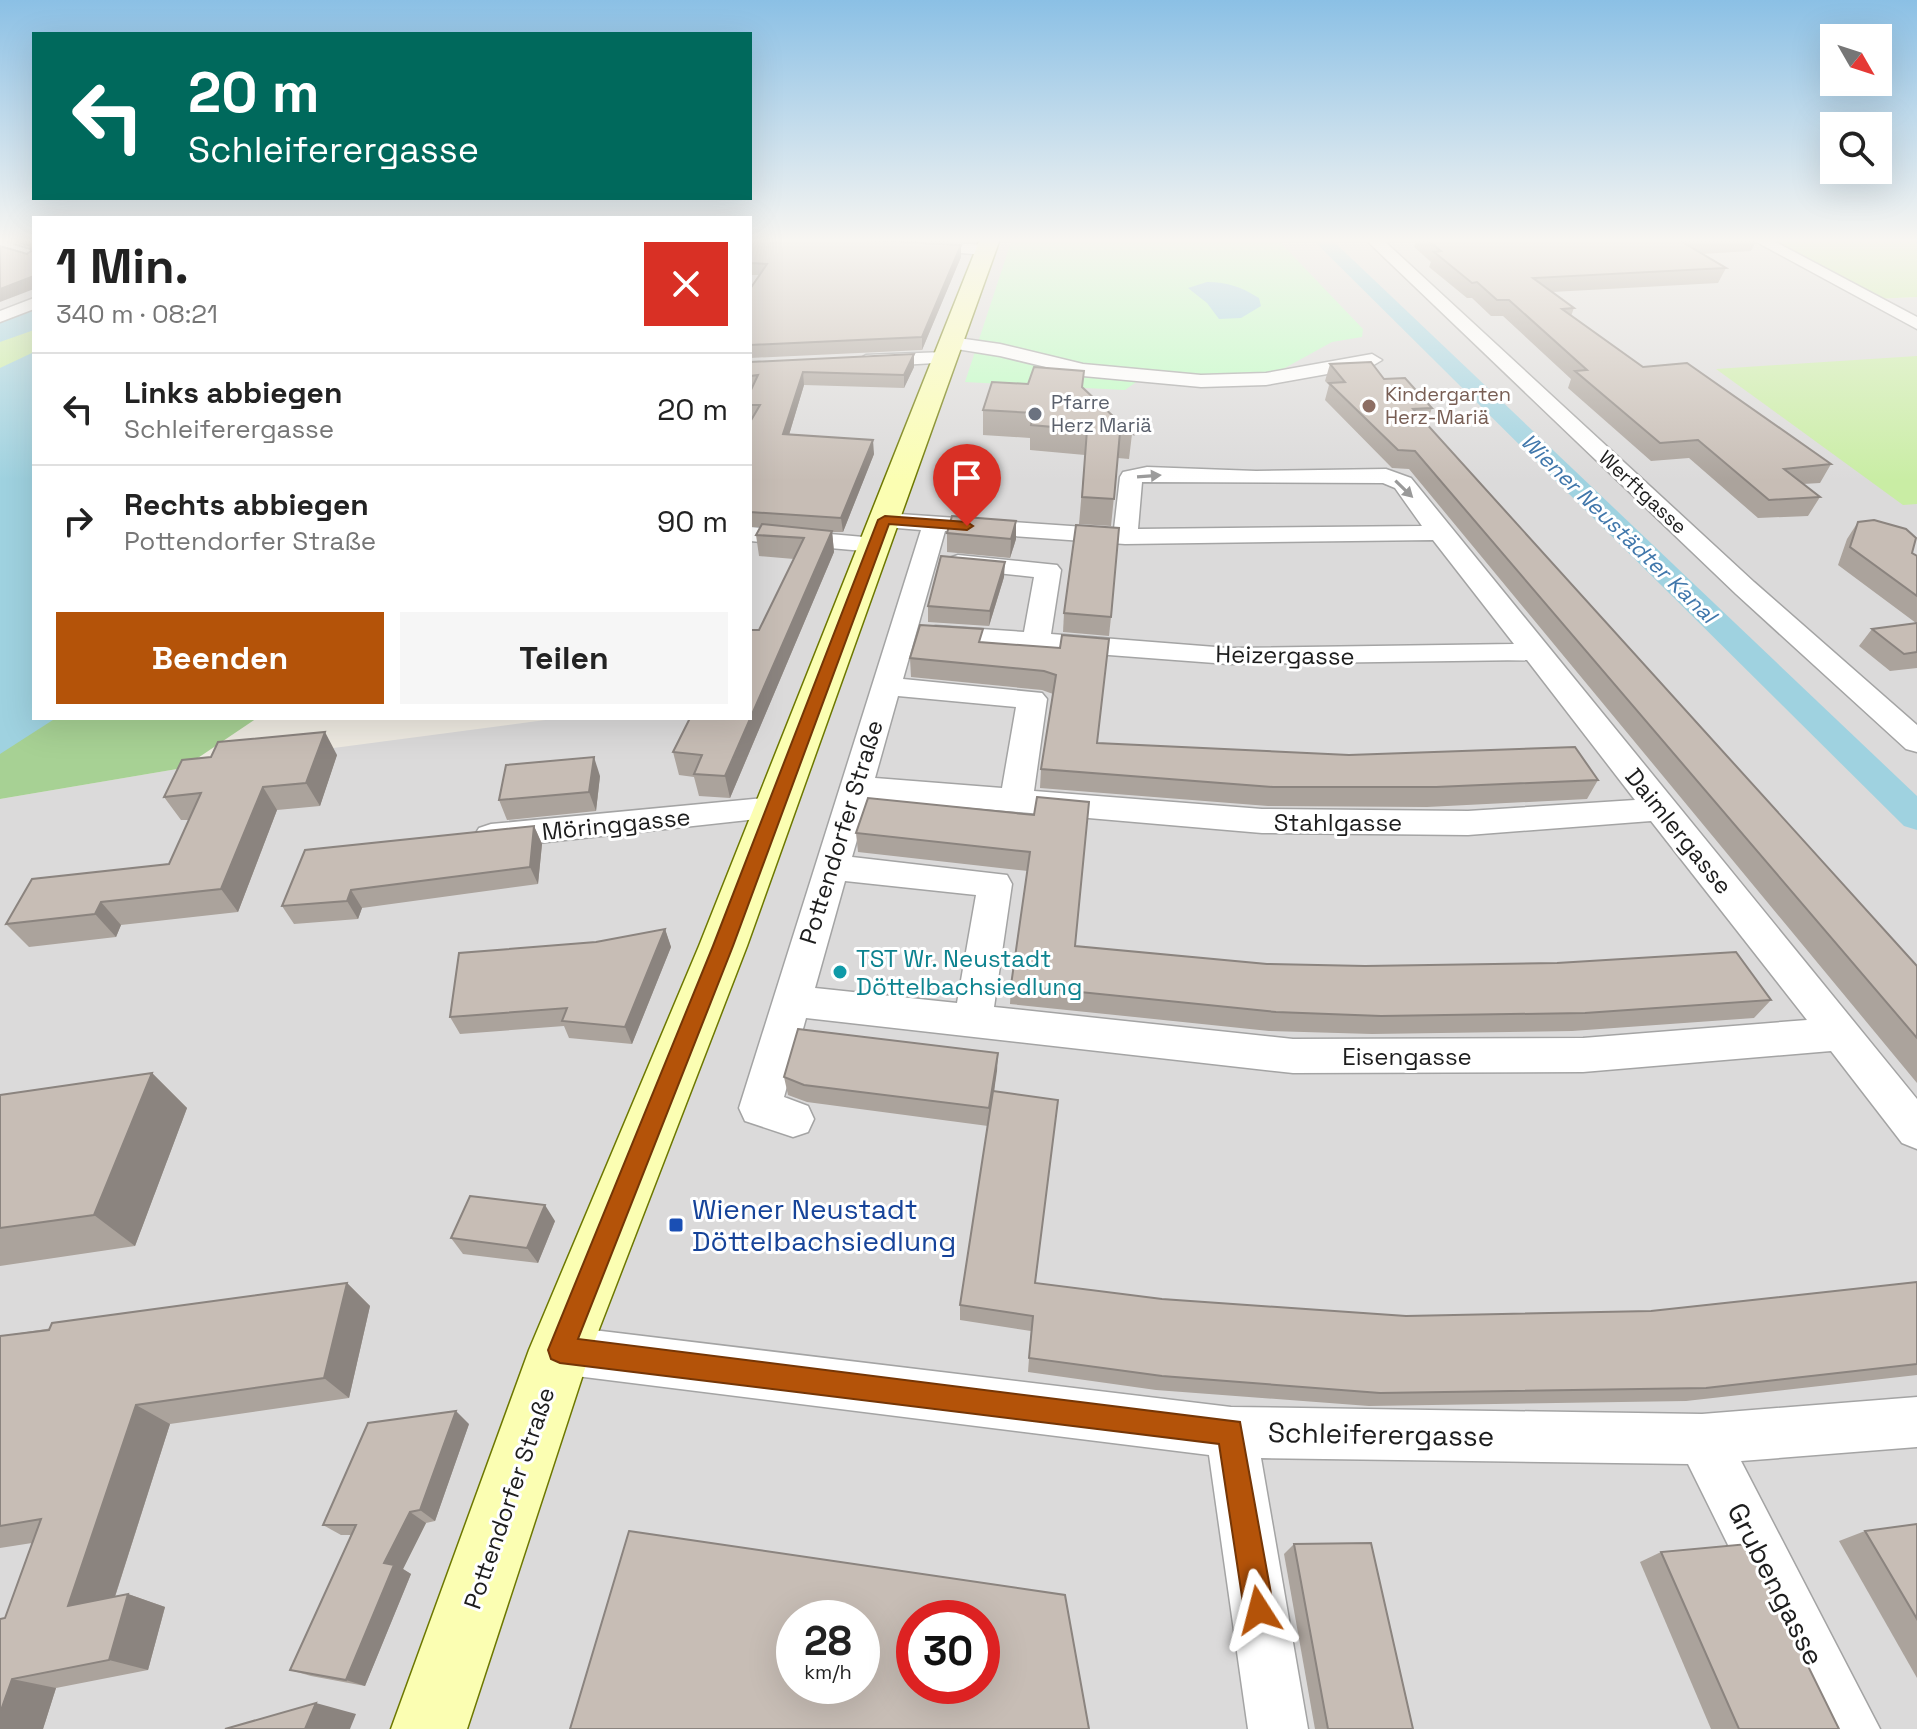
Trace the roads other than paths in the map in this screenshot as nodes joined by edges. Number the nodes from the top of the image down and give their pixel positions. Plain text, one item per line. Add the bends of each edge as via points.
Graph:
1 (959, 320) edge
2 (1459, 320) edge
3 (948, 350) junction
4 (1372, 360) edge
5 (844, 362) edge
6 (935, 524) junction
7 (880, 532) junction
8 (1440, 533) junction
9 (752, 534) edge
10 (1125, 537) junction
11 (924, 560) junction
12 (903, 631) junction
13 (1036, 643) junction
14 (1535, 652) junction
15 (886, 686) junction
16 (1917, 742) edge
17 (855, 787) junction
18 (1016, 803) junction
19 (774, 808) junction
20 (1661, 809) junction
21 (455, 839) edge
22 (831, 867) junction
23 (790, 1001) junction
24 (973, 1021) junction
25 (1842, 1034) junction
26 (793, 1119) dead end
27 (1917, 1130) edge
28 (560, 1350) junction
29 (1917, 1422) edge
30 (1231, 1432) junction
31 (1702, 1439) junction
32 (429, 1729) edge
33 (1278, 1729) edge
34 (1850, 1729) edge

1 - 3 main road, Pottendorfer Straße
2 - 16 street, Werftgasse
3 - 4 street via 1000,350 1083,370 1201,381 1266,379
3 - 5 street
3 - 7 main road, Pottendorfer Straße
6 - 7 street
6 - 10 street
6 - 11 street, Pottendorfer Straße
7 - 9 street
7 - 19 main road, Pottendorfer Straße
8 - 10 street
10 -> 8 street, Daimlergasse via 1131,477 1147,474 1386,476 1403,483
8 - 14 street, Daimlergasse
11 - 12 street, Pottendorfer Straße
11 - 13 street via 1048,570
12 - 13 street, Heizergasse
12 - 15 street, Pottendorfer Straße
13 - 14 street, Heizergasse via 1228,656
14 - 20 street, Daimlergasse
15 - 17 street, Pottendorfer Straße
15 - 18 street via 1032,699
17 - 18 street, Stahlgasse
17 - 22 street, Pottendorfer Straße
18 - 20 street, Stahlgasse via 1278,822 1468,823
19 - 21 street, Möringgasse
19 - 28 main road, Pottendorfer Straße via 712,976
20 - 25 street, Daimlergasse
22 - 23 street, Pottendorfer Straße
22 - 24 street via 995,884
23 - 24 street, Eisengasse
23 - 26 street, Pottendorfer Straße via 760,1108
24 - 25 street, Eisengasse via 1293,1056 1583,1055
25 - 27 street, Daimlergasse
28 - 30 street, Schleiferergasse
28 - 32 main road, Pottendorfer Straße
29 - 31 street, Schleiferergasse
30 - 31 street, Schleiferergasse
30 - 33 street
31 - 34 street, Grubengasse

